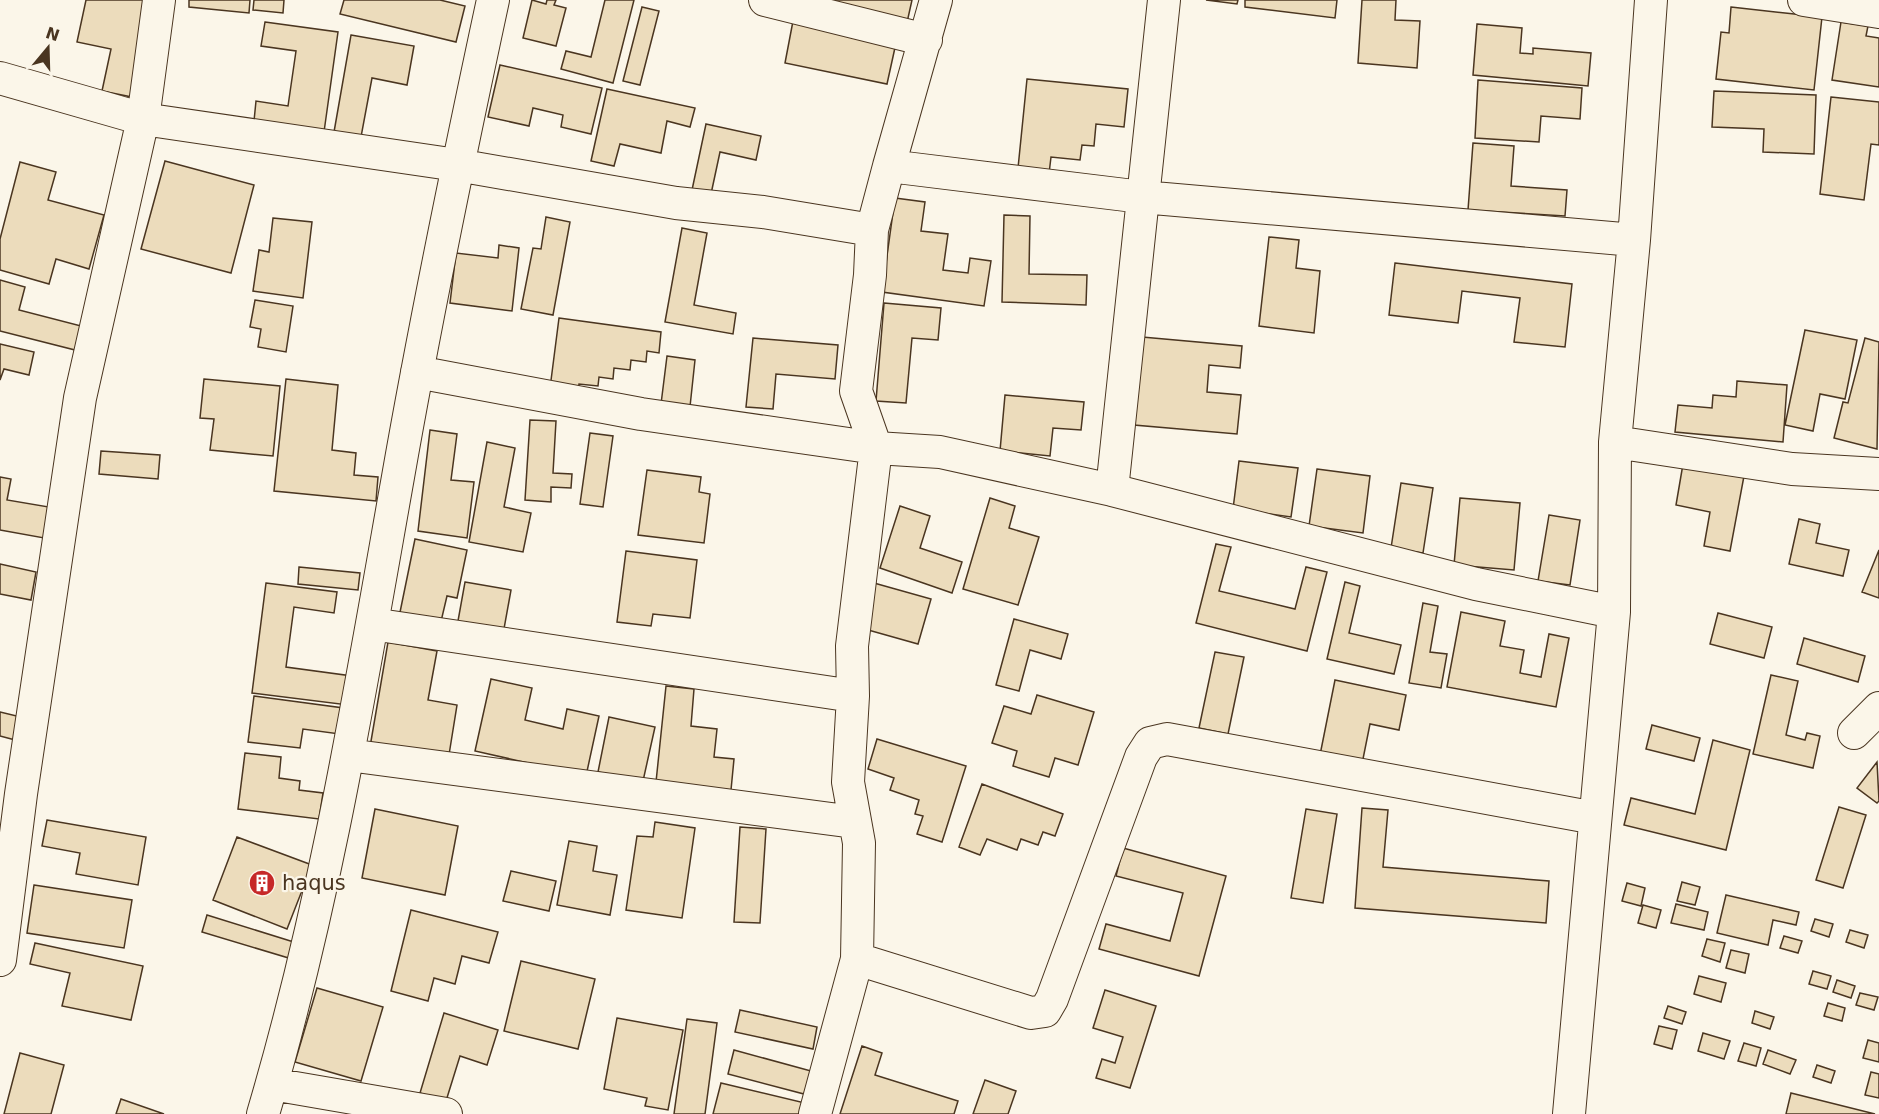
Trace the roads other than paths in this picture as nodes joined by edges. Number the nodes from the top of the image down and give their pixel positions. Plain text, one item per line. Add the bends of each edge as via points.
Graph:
1 (159, 0) edge
2 (493, 0) edge
3 (765, 0) edge
4 (936, 0) edge
5 (1164, 0) edge
6 (1651, 0) edge
7 (1804, 0) edge
8 (1879, 12) edge
9 (926, 40) junction
10 (0, 78) edge
11 (143, 119) junction
12 (457, 165) junction
13 (889, 166) junction
14 (1142, 197) junction
15 (872, 230) junction
16 (1634, 240) junction
17 (417, 372) junction
18 (1615, 442) junction
19 (876, 448) junction
20 (1879, 474) edge
21 (1112, 490) junction
22 (1614, 612) junction
23 (372, 624) junction
24 (853, 696) junction
25 (1879, 708) edge
26 (1854, 733) dead end
27 (348, 755) junction
28 (1595, 818) junction
29 (854, 822) junction
30 (857, 959) junction
31 (0, 960) edge
32 (272, 1084) junction
33 (262, 1114) edge
34 (446, 1114) edge
35 (815, 1114) edge
36 (1569, 1114) edge

1 - 11 street
2 - 12 street
3 - 9 street
4 - 9 street
5 - 14 street
6 - 16 street
7 - 8 street
9 - 13 street
10 - 11 street
11 - 12 street
11 - 31 street via 80,398
12 - 15 street via 676,203
12 - 17 street
13 - 14 street
13 - 15 street
14 - 16 street
14 - 21 street
15 - 19 street via 856,391
16 - 18 street
17 - 19 street via 641,414
17 - 23 street
18 - 20 street via 1792,469
18 - 22 street
19 - 21 street via 940,452
19 - 24 street via 852,646
21 - 22 street via 1476,584
22 - 28 street
23 - 24 street
23 - 27 street
24 - 29 street via 848,782
25 - 26 street
27 - 29 street
27 - 32 street via 312,932
28 - 30 street via 1167,739 1150,743 1141,757 1052,999 1044,1011 1031,1013
28 - 36 street
29 - 30 street via 859,843
30 - 35 street
32 - 33 street
32 - 34 street

